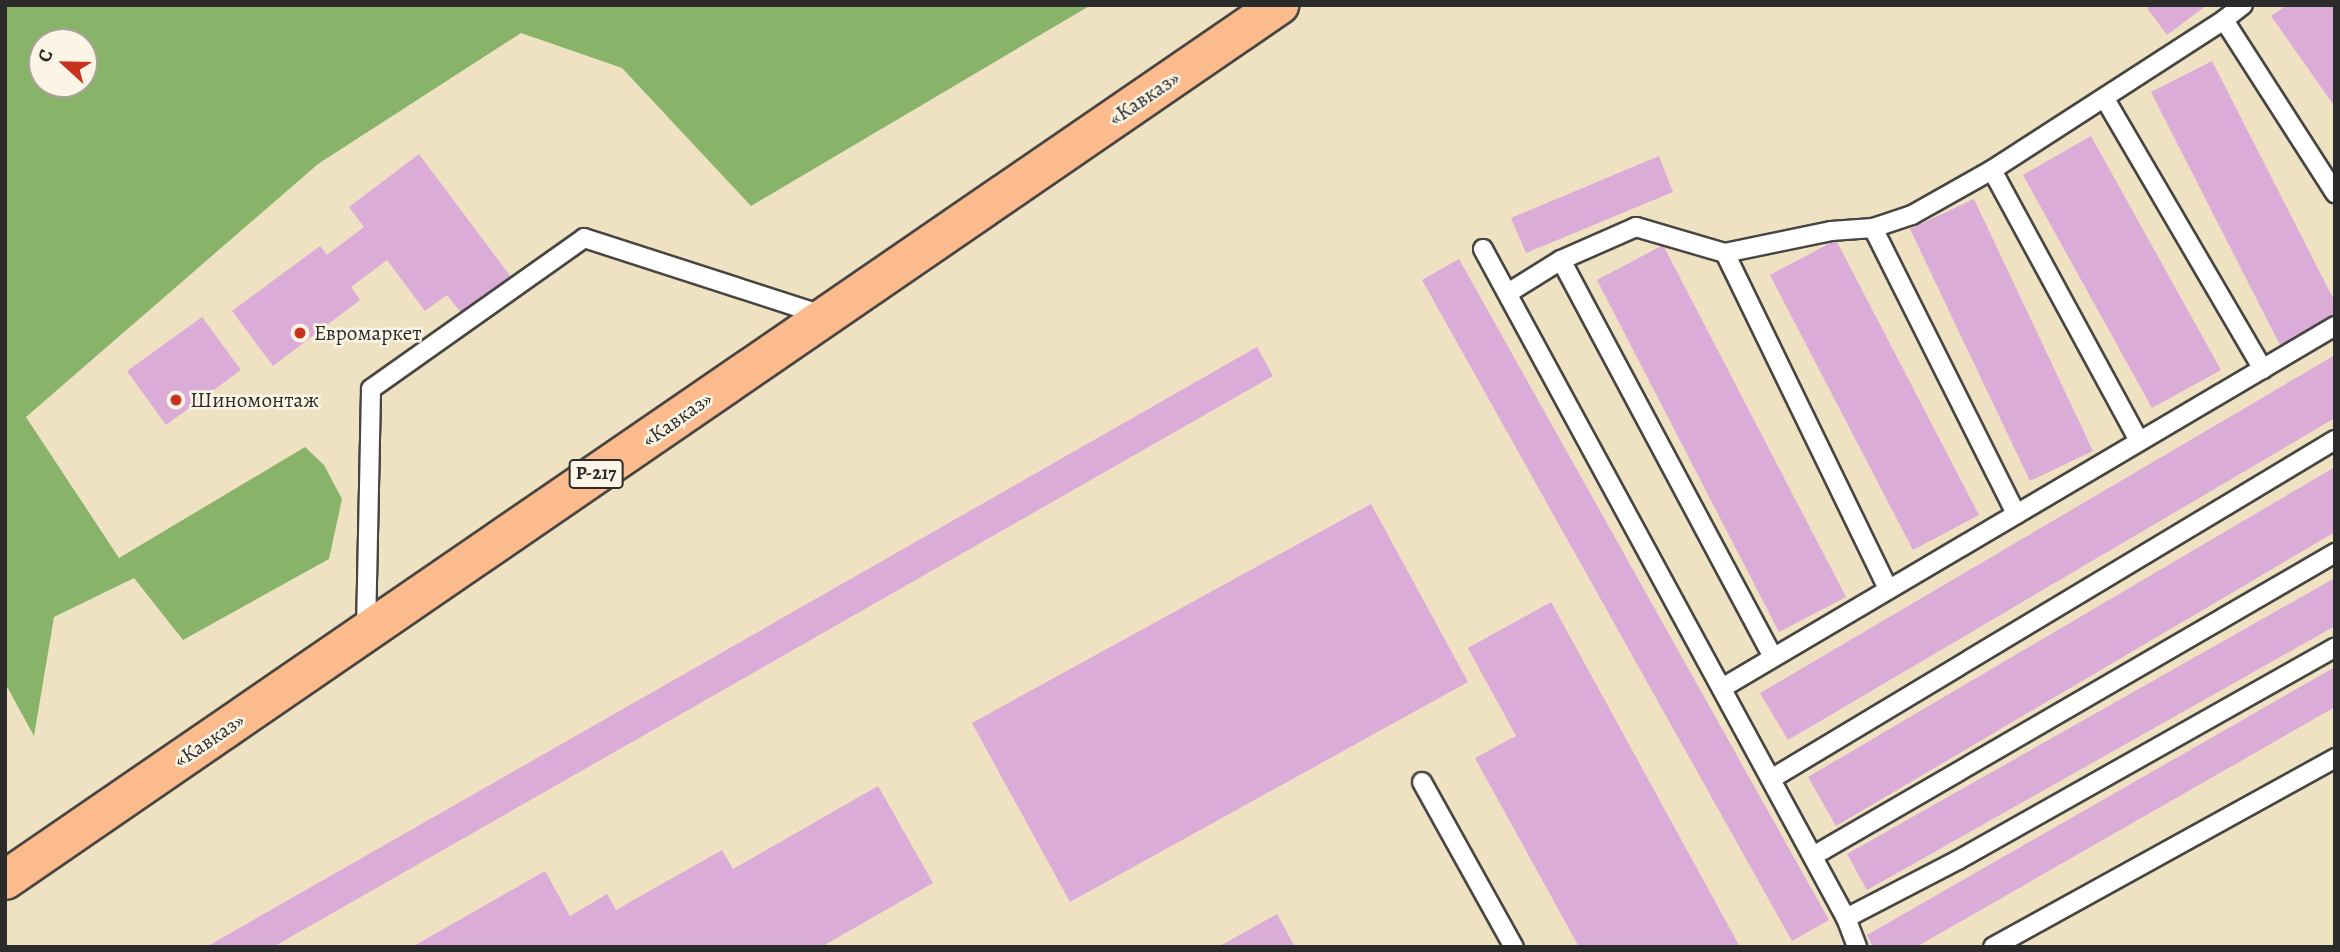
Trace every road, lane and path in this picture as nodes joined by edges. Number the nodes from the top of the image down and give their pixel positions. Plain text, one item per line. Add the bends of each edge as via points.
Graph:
1 (1279, 5) edge
2 (2243, 5) edge
3 (2224, 20) junction
4 (2105, 99) junction
5 (1992, 170) junction
6 (2335, 193) edge
7 (1873, 228) junction
8 (1483, 249) dead end
9 (1725, 253) junction
10 (1561, 260) junction
11 (1507, 293) junction
12 (826, 316) junction
13 (2335, 326) edge
14 (2263, 369) junction
15 (2335, 440) edge
16 (2139, 441) junction
17 (2016, 514) junction
18 (2335, 553) edge
19 (1888, 589) junction
20 (366, 632) junction
21 (2335, 648) edge
22 (1773, 657) junction
23 (1722, 688) junction
24 (2335, 758) edge
25 (1771, 779) junction
26 (1422, 782) dead end
27 (1813, 856) junction
28 (5, 880) edge
29 (1846, 918) junction
30 (1514, 947) edge
31 (1857, 947) edge
32 (1993, 947) edge

1 - 12 highway, «Кавказ» / Р-217
2 - 3 lane
3 - 4 lane
3 - 6 lane
4 - 5 lane
4 - 14 lane
5 - 7 lane via 1912,215
5 - 16 lane
7 - 9 lane via 1831,230
7 - 17 lane
8 - 11 lane
9 - 10 lane via 1636,227
9 - 19 lane
10 - 11 lane
10 - 22 lane
11 - 23 lane
12 - 20 highway, «Кавказ» / Р-217
12 - 20 lane via 584,238 371,389
13 - 14 lane
14 - 16 lane
15 - 25 lane
16 - 17 lane
17 - 19 lane
18 - 27 lane
19 - 22 lane
20 - 28 highway, «Кавказ» / Р-217
21 - 29 lane
22 - 23 lane
23 - 25 lane
24 - 32 lane
25 - 27 lane
26 - 30 lane
27 - 29 lane
29 - 31 lane

